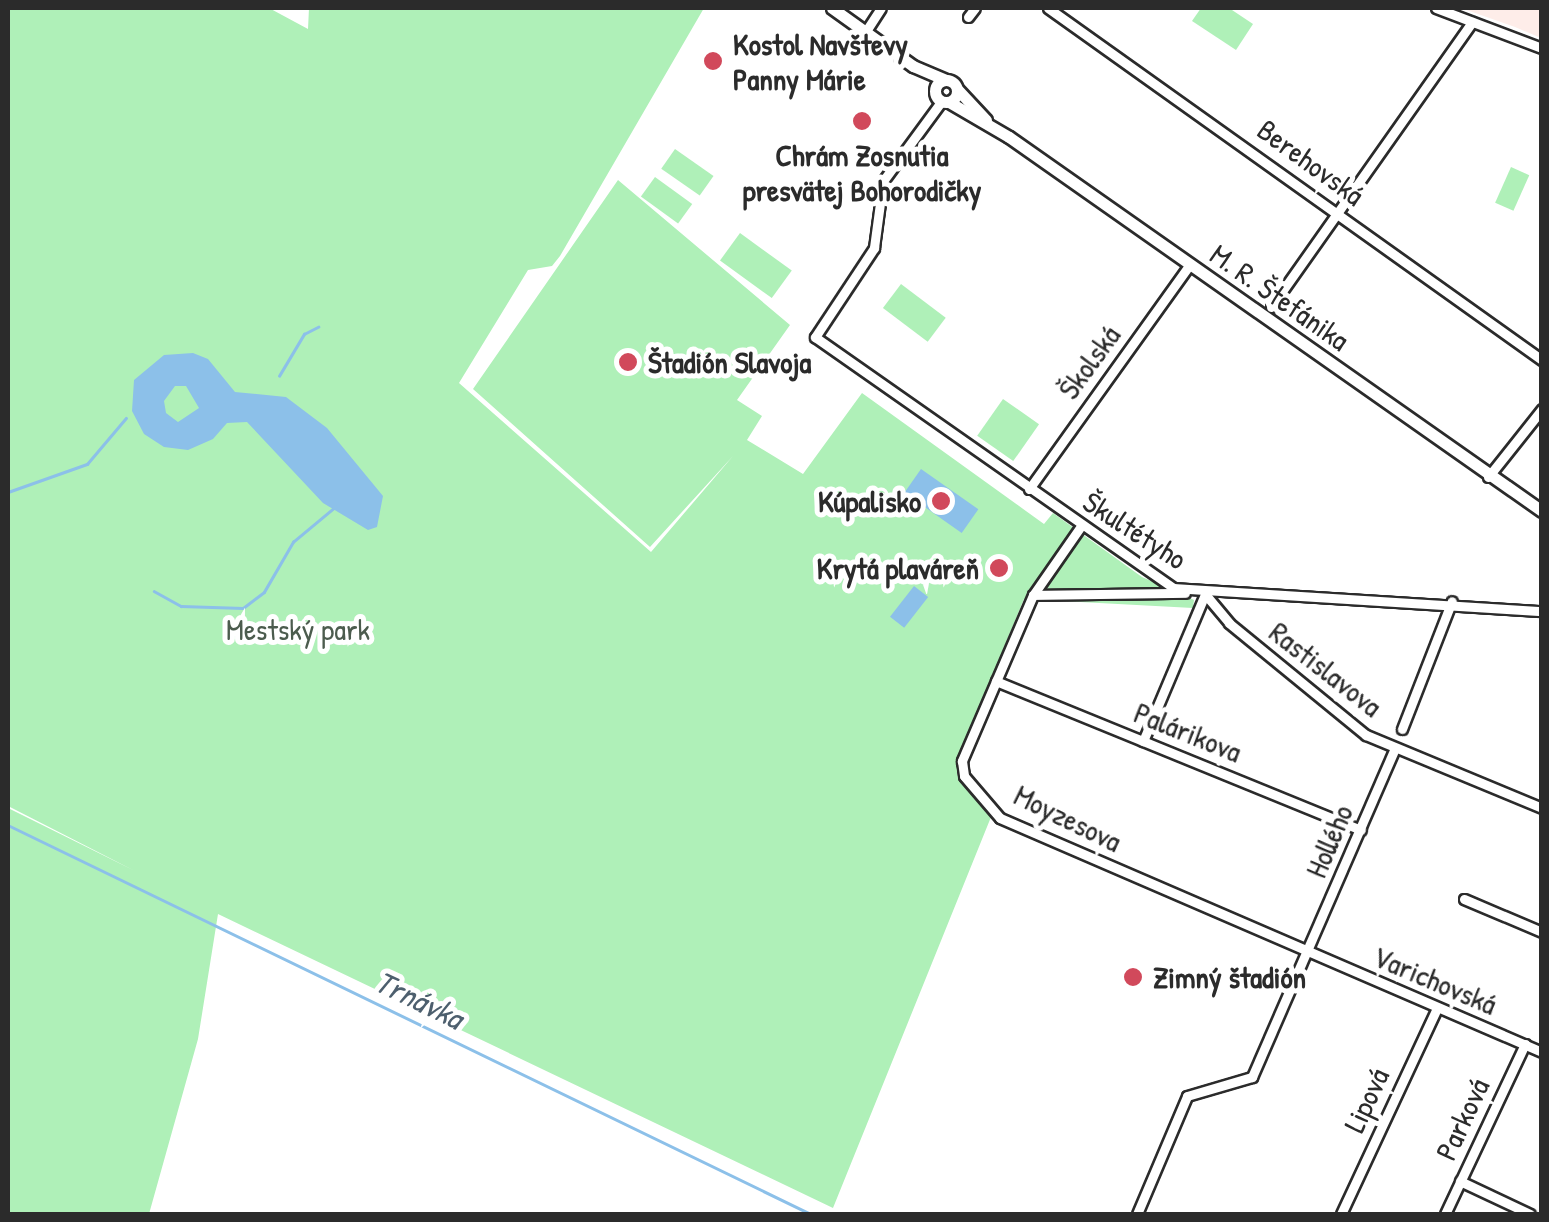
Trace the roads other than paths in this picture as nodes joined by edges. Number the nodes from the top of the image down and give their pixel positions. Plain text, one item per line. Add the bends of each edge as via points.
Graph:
1 (832, 8) edge
2 (882, 8) edge
3 (975, 8) edge
4 (1048, 8) edge
5 (1436, 8) edge
6 (968, 17) dead end
7 (1472, 22) junction
8 (866, 31) junction
9 (1542, 48) edge
10 (914, 66) junction
11 (946, 80) junction
12 (958, 90) junction
13 (942, 99) junction
14 (989, 123) junction
15 (1341, 214) junction
16 (1190, 264) junction
17 (1270, 307) dead end
18 (1542, 360) edge
19 (1542, 408) edge
20 (1488, 477) junction
21 (1028, 489) junction
22 (1542, 511) edge
23 (1081, 526) junction
24 (1187, 593) junction
25 (1205, 594) junction
26 (1033, 595) junction
27 (1452, 601) junction
28 (1542, 611) edge
29 (996, 682) junction
30 (1402, 729) dead end
31 (1143, 741) junction
32 (1394, 748) junction
33 (1542, 808) edge
34 (1361, 830) junction
35 (1464, 899) dead end
36 (1542, 932) edge
37 (1309, 954) junction
38 (1438, 1008) junction
39 (1525, 1044) junction
40 (1542, 1052) edge
41 (1460, 1181) junction
42 (1137, 1214) edge
43 (1341, 1214) edge
44 (1445, 1214) edge
45 (1530, 1214) edge

1 - 8 street, M. R. Štefánika
2 - 8 street
3 - 6 street
4 - 15 street, Berehovská
5 - 7 street
7 - 9 street
7 - 15 street
8 - 10 street, M. R. Štefánika
10 - 11 street, M. R. Štefánika
10 - 13 street, M. R. Štefánika
11 - 12 street, M. R. Štefánika
11 - 13 street
12 - 13 street
12 - 14 street, M. R. Štefánika
13 - 14 street, M. R. Štefánika
13 - 21 street, Škultétyho via 882,182 874,248 815,338
14 - 16 street, M. R. Štefánika
15 - 17 street
15 - 18 street, Berehovská
16 - 20 street, M. R. Štefánika
16 - 21 street, Školská
19 - 20 street
20 - 22 street, M. R. Štefánika
21 - 23 street, Škultétyho
23 - 24 street, Škultétyho
23 - 26 street, Moyzesova
24 - 25 street, Škultétyho
24 - 26 street
25 - 27 street, Škultétyho
25 - 31 street
25 - 32 street, Rastislavova via 1229,623 1366,735
26 - 29 street, Moyzesova
27 - 28 street, Škultétyho
27 - 30 street
29 - 31 street, Palárikova
29 - 37 street, Moyzesova via 960,769 1000,818
31 - 34 street, Palárikova
32 - 33 street, Rastislavova
32 - 34 street, Hollého
34 - 37 street, Hollého
35 - 36 street
37 - 38 street, Varichovská
37 - 42 street, Hollého via 1252,1077 1187,1096
38 - 39 street, Varichovská
38 - 43 street, Lipová
39 - 40 street, Varichovská
39 - 41 street, Parková
41 - 44 street, Parková
41 - 45 street

